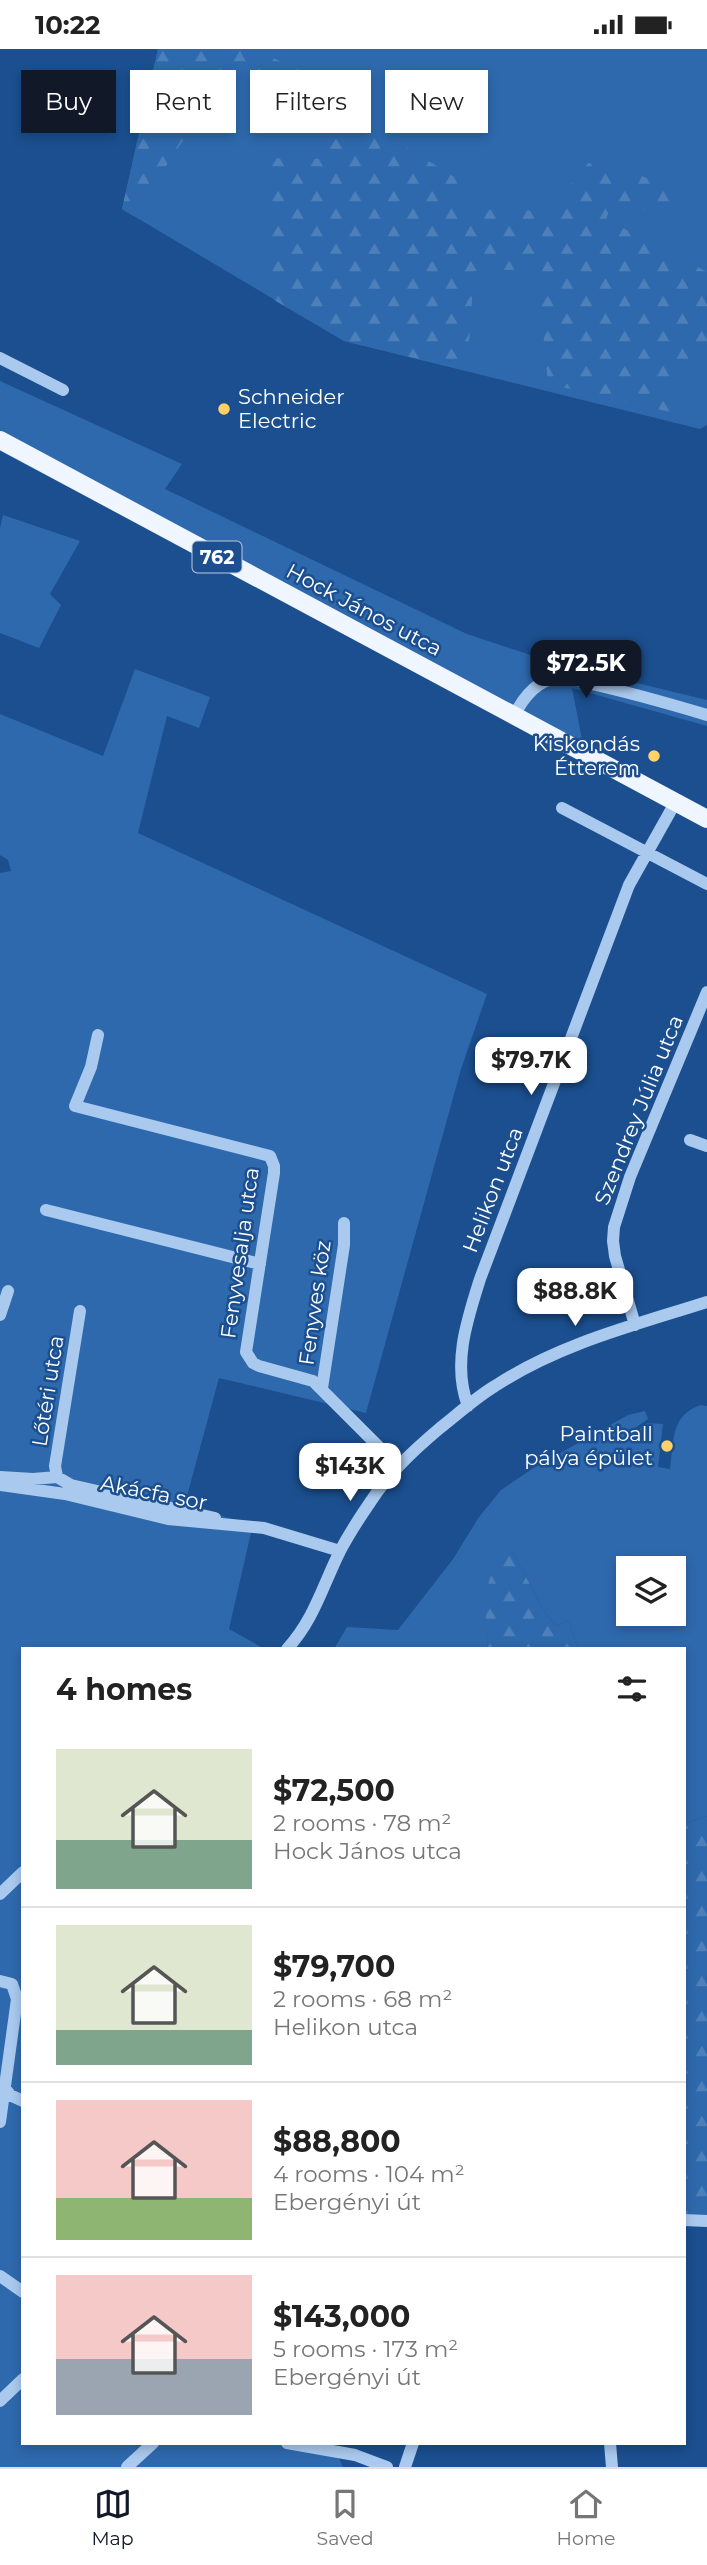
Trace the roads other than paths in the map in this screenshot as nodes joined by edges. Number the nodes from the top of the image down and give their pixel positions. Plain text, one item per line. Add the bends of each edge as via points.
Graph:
1 (0, 358) edge
2 (63, 390) dead end
3 (0, 440) edge
4 (707, 715) edge
5 (513, 716) junction
6 (675, 803) junction
7 (562, 808) dead end
8 (707, 819) edge
9 (647, 852) junction
10 (707, 884) edge
11 (707, 992) edge
12 (98, 1035) dead end
13 (691, 1140) dead end
14 (707, 1146) edge
15 (46, 1210) dead end
16 (344, 1223) dead end
17 (260, 1264) junction
18 (8, 1291) dead end
19 (707, 1302) edge
20 (80, 1311) dead end
21 (0, 1315) edge
22 (635, 1325) junction
23 (322, 1388) junction
24 (468, 1406) junction
25 (398, 1466) junction
26 (0, 1477) edge
27 (57, 1477) junction
28 (0, 1485) edge
29 (224, 1524) junction
30 (340, 1551) junction
31 (288, 1647) edge
32 (21, 1874) edge
33 (0, 1894) edge
34 (0, 1981) edge
35 (19, 1987) edge
36 (5, 2088) junction
37 (21, 2100) edge
38 (0, 2122) edge
39 (686, 2220) edge
40 (707, 2221) edge
41 (0, 2276) edge
42 (21, 2291) edge
43 (21, 2381) edge
44 (0, 2401) edge
45 (151, 2445) edge
46 (298, 2445) edge
47 (412, 2445) edge
48 (610, 2445) edge
49 (127, 2467) edge
50 (387, 2467) edge
51 (405, 2467) edge
52 (612, 2467) edge

1 - 2 street
3 - 5 main road, Hock János utca / 762
4 - 5 street via 563,677 539,685
5 - 6 main road, Hock János utca / 762
6 - 8 main road, Hock János utca / 762
6 - 9 street, Helikon utca
7 - 9 street
9 - 10 street
9 - 24 street, Helikon utca via 629,885 480,1279 461,1363
11 - 22 street, Szendrey Júlia utca via 630,1177 614,1227 615,1257
12 - 17 street, Fenyvesalja utca via 75,1106 270,1156 274,1173
13 - 14 street
15 - 17 street
16 - 23 street, Fenyves köz
17 - 23 street, Fenyvesalja utca via 246,1345 249,1358
18 - 21 street
19 - 22 street
20 - 27 street, Lőtéri utca
22 - 24 street via 548,1357
23 - 25 street, Fenyvesalja utca
24 - 25 street
25 - 30 street
26 - 27 street
27 - 29 street via 71,1485 216,1518
28 - 29 street, Akácfa sor via 65,1494 168,1519
29 - 30 street, Akácfa sor via 264,1528
30 - 31 street via 313,1613
32 - 33 street
34 - 35 street
35 - 36 street
36 - 37 street
36 - 38 street
39 - 40 street
41 - 42 street
43 - 44 street
45 - 49 street
46 - 50 street via 355,2455
47 - 51 street
48 - 52 street

